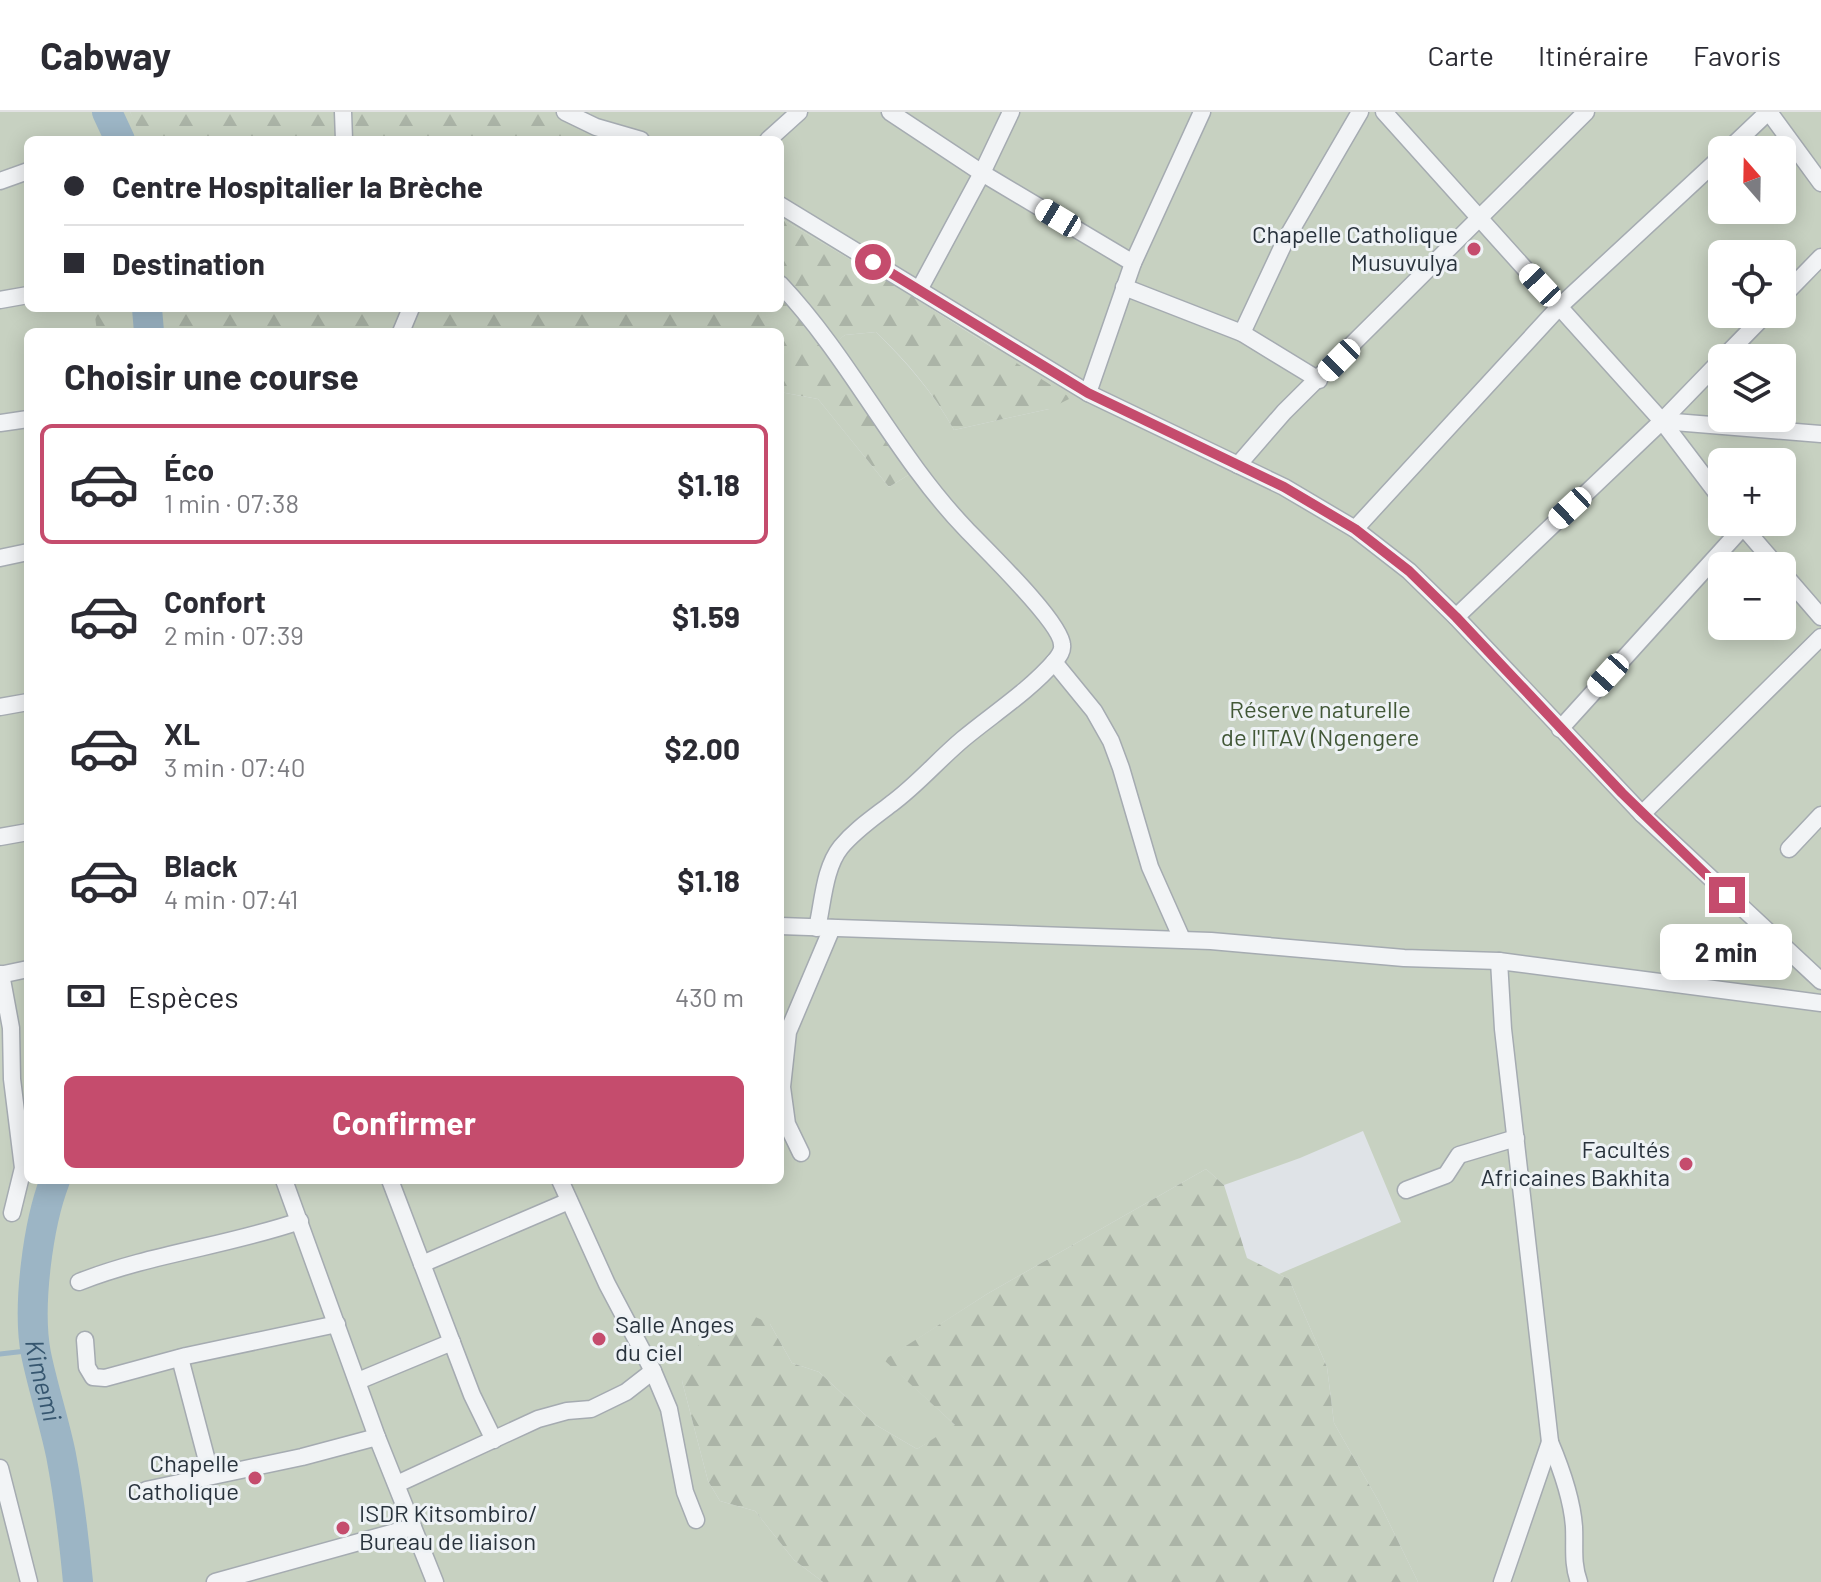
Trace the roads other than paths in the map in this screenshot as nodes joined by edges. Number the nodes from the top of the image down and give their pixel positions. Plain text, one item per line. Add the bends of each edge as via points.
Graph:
1 (343, 112) edge
2 (799, 112) edge
3 (890, 112) edge
4 (1011, 112) edge
5 (1202, 112) edge
6 (1360, 112) edge
7 (1384, 112) edge
8 (1586, 112) edge
9 (1768, 112) edge
10 (573, 114) edge
11 (344, 136) edge
12 (618, 136) edge
13 (772, 136) edge
14 (1743, 136) edge
15 (1708, 169) edge
16 (24, 172) edge
17 (982, 173) junction
18 (0, 181) edge
19 (1821, 183) edge
20 (784, 207) edge
21 (1478, 220) junction
22 (1821, 257) edge
23 (1133, 263) junction
24 (1796, 283) edge
25 (1124, 287) junction
26 (784, 288) edge
27 (919, 290) junction
28 (24, 296) edge
29 (0, 300) edge
30 (1560, 306) junction
31 (1752, 328) edge
32 (1242, 333) junction
33 (1737, 344) edge
34 (1708, 373) edge
35 (1319, 380) junction
36 (1088, 393) junction
37 (24, 420) edge
38 (1662, 421) junction
39 (0, 423) edge
40 (1821, 434) edge
41 (1238, 465) junction
42 (1708, 482) edge
43 (1355, 529) junction
44 (1731, 536) edge
45 (1751, 536) edge
46 (1765, 552) edge
47 (24, 553) edge
48 (0, 558) edge
49 (1796, 588) edge
50 (1456, 617) junction
51 (1821, 617) edge
52 (1821, 637) edge
53 (1054, 662) junction
54 (24, 703) edge
55 (0, 707) edge
56 (1560, 729) junction
57 (1642, 814) junction
58 (1821, 815) edge
59 (24, 833) edge
60 (0, 837) edge
61 (1789, 849) dead end
62 (784, 926) edge
63 (825, 928) junction
64 (1182, 939) junction
65 (1499, 961) junction
66 (24, 970) edge
67 (0, 974) edge
68 (1818, 975) edge
69 (1821, 1003) edge
70 (784, 1069) edge
71 (784, 1102) edge
72 (1516, 1138) junction
73 (801, 1153) dead end
74 (286, 1184) edge
75 (392, 1184) edge
76 (562, 1184) edge
77 (1406, 1190) dead end
78 (569, 1201) junction
79 (12, 1213) dead end
80 (300, 1221) junction
81 (422, 1264) junction
82 (79, 1282) dead end
83 (337, 1324) junction
84 (85, 1340) dead end
85 (452, 1342) junction
86 (180, 1358) junction
87 (653, 1371) junction
88 (358, 1381) junction
89 (377, 1437) junction
90 (494, 1440) junction
91 (1550, 1442) junction
92 (0, 1468) edge
93 (211, 1476) junction
94 (397, 1484) junction
95 (146, 1490) dead end
96 (6, 1514) edge
97 (696, 1520) dead end
98 (413, 1527) junction
99 (29, 1582) edge
100 (215, 1582) edge
101 (435, 1582) edge
102 (1502, 1582) edge
103 (1579, 1582) edge

1 - 11 street
2 - 13 street
3 - 17 street
4 - 17 street
5 - 23 street
6 - 32 street via 1286,239
7 - 21 street
8 - 21 street
9 - 14 street
9 - 19 street
10 - 12 street
15 - 30 street
16 - 18 street
17 - 23 street
17 - 27 street
20 - 27 street
21 - 30 street
21 - 35 street
22 - 24 street
23 - 25 street
25 - 32 street
25 - 36 street
26 - 53 street via 808,314 939,500 1058,632 1063,643
27 - 36 street
28 - 29 street
30 - 38 street
30 - 43 street
31 - 33 street
32 - 35 street
34 - 38 street
35 - 41 street
36 - 41 street
37 - 39 street
38 - 40 street
38 - 42 street
38 - 50 street
41 - 43 street
43 - 50 street
44 - 56 street
45 - 46 street
47 - 48 street
49 - 51 street
50 - 56 street
52 - 57 street
53 - 63 street via 839,849 830,865
53 - 64 street via 1111,741 1150,867
54 - 55 street
56 - 57 street
57 - 68 street
58 - 61 street
59 - 60 street
62 - 63 street
63 - 64 street
63 - 70 street via 788,1032
64 - 65 street
65 - 69 street
65 - 72 street
66 - 67 street
67 - 79 street via 11,1028 23,1168
71 - 73 street via 787,1124
72 - 77 street via 1459,1155 1446,1175
72 - 91 street
74 - 80 street
75 - 81 street
76 - 78 street
78 - 81 street
78 - 87 street
80 - 82 street via 117,1267
80 - 83 street
81 - 85 street
83 - 86 street
83 - 88 street
84 - 86 street via 93,1377 121,1375
85 - 88 street
85 - 90 street
86 - 93 street
87 - 90 street via 591,1409 538,1419
87 - 97 street via 669,1409 685,1492
88 - 89 street
89 - 93 street
89 - 94 street
90 - 94 street
91 - 102 street
91 - 103 street via 1574,1525 1573,1567
92 - 96 street
93 - 95 street
94 - 98 street
96 - 99 street
98 - 100 street
98 - 101 street

